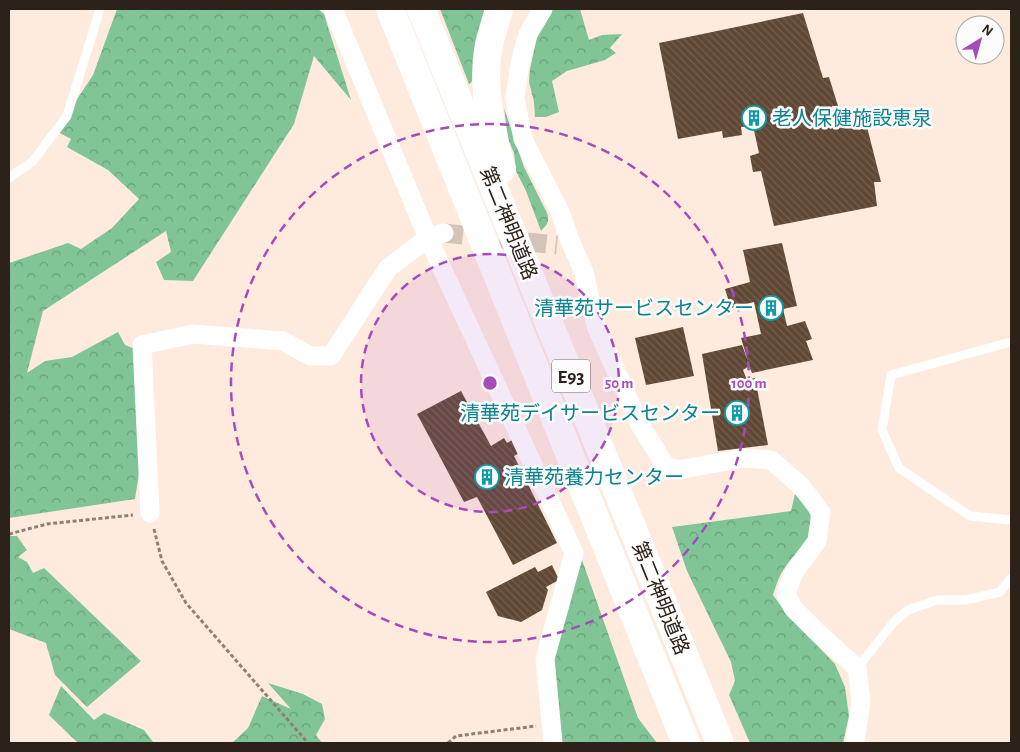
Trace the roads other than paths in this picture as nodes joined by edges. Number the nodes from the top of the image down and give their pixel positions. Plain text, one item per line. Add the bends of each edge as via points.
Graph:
1 (100, 9) edge
2 (333, 9) edge
3 (376, 9) edge
4 (390, 9) edge
5 (421, 9) edge
6 (499, 9) edge
7 (544, 9) edge
8 (9, 178) edge
9 (464, 193) junction
10 (509, 223) junction
11 (436, 236) junction
12 (1011, 342) edge
13 (150, 513) road end
14 (1011, 520) edge
15 (1011, 578) edge
16 (857, 668) junction
17 (553, 743) edge
18 (686, 743) edge
19 (720, 743) edge
20 (855, 743) edge

1 - 8 lane via 67,116 32,162
2 - 11 street
3 - 9 highway
4 - 9 highway, 第二神明道路 / E93
5 - 10 highway, 第二神明道路 / E93
6 - 10 highway via 488,50 487,98 494,142 509,191
7 - 16 street via 528,34 520,63 515,98 523,139 561,214 563,243 584,272 596,326 639,423 665,465 678,470 742,458 771,460 801,486 821,512 817,541 794,572 786,594 793,608
9 - 18 highway, 第二神明道路 / E93
10 - 19 highway, 第二神明道路 / E93
11 - 13 street via 388,268 331,356 310,356 284,342 194,334 142,345
11 - 17 street via 574,553 545,659
12 - 14 lane via 891,374 882,430 899,468 970,516
15 - 16 lane via 1000,592 966,600 937,600 908,610 894,622
16 - 20 street via 861,701

